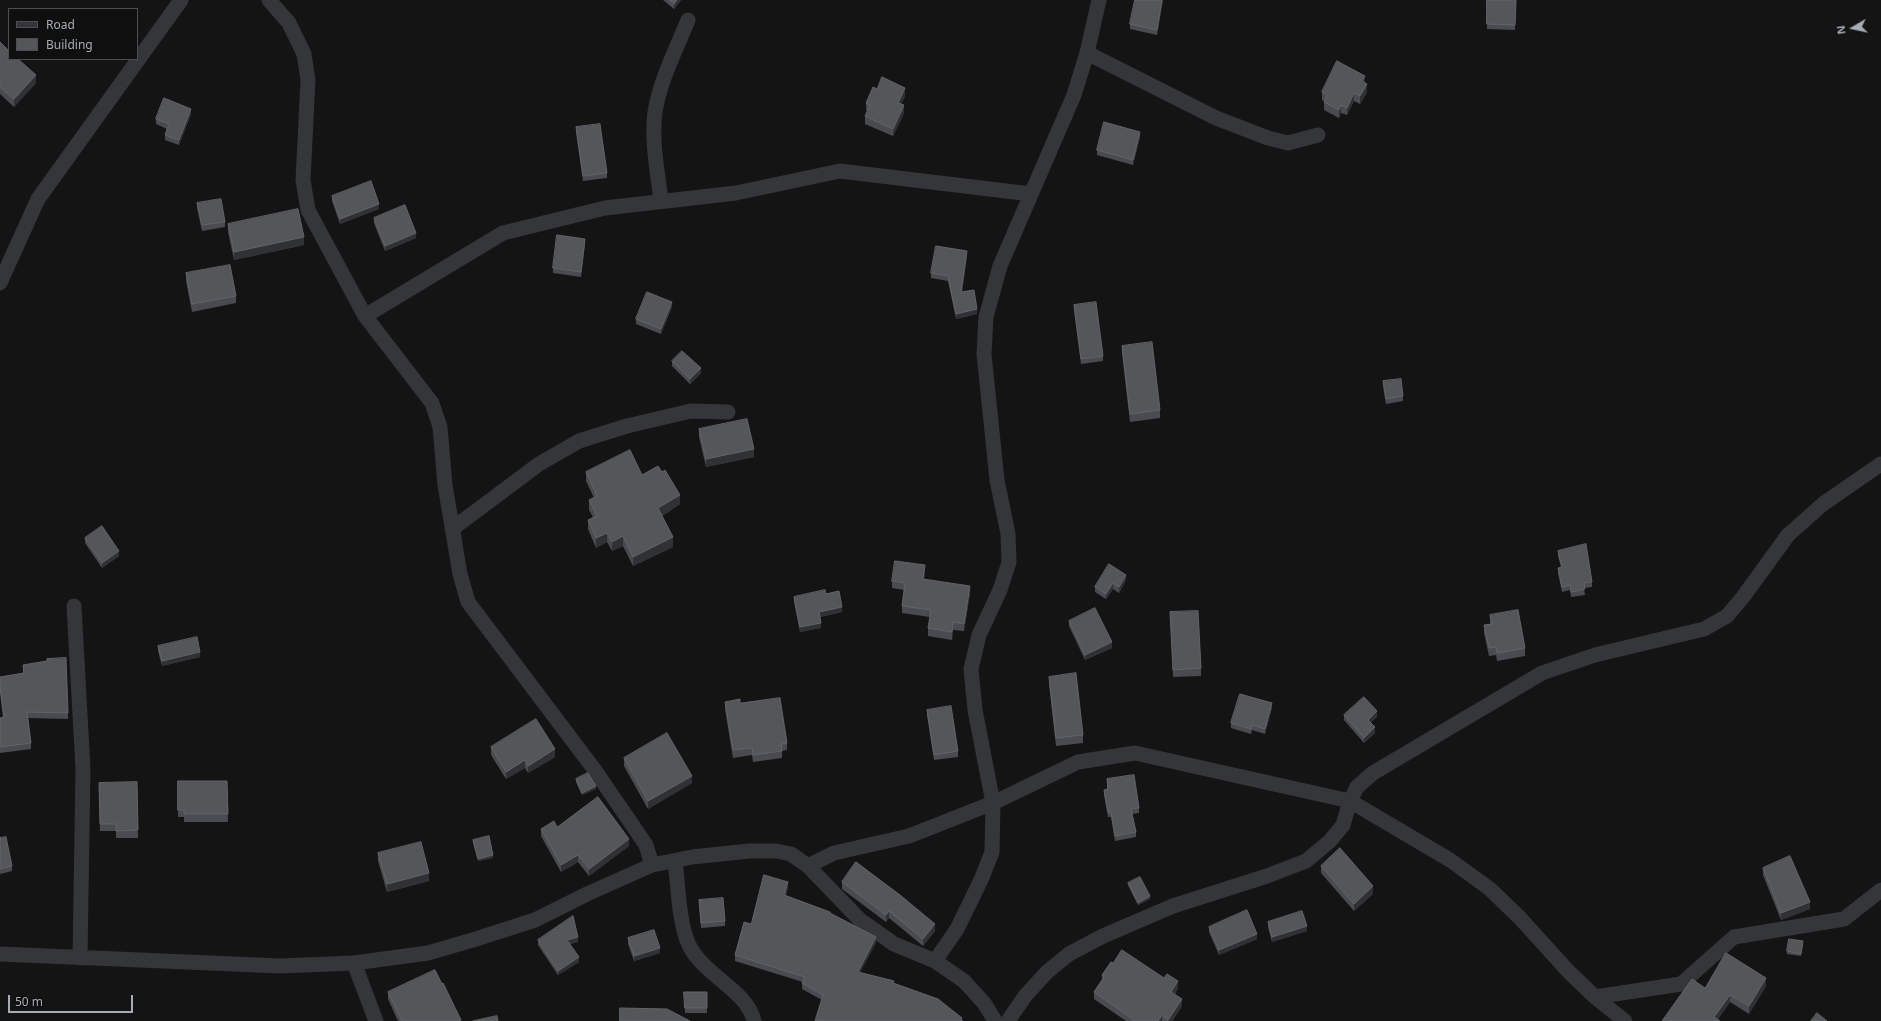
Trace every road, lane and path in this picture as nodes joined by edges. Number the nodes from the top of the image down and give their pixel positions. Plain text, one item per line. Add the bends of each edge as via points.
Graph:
1 (181, 0) edge
2 (268, 0) edge
3 (1099, 0) edge
4 (688, 20) dead end
5 (1087, 53) junction
6 (138, 60) edge
7 (138, 60) edge
8 (1318, 136) dead end
9 (1031, 194) junction
10 (661, 201) junction
11 (0, 283) edge
12 (365, 316) junction
13 (728, 412) dead end
14 (1881, 464) edge
15 (452, 529) junction
16 (74, 606) dead end
17 (1350, 802) junction
18 (993, 803) junction
19 (676, 861) junction
20 (652, 865) junction
21 (808, 866) junction
22 (1881, 890) edge
23 (0, 954) edge
24 (80, 958) junction
25 (935, 961) junction
26 (354, 963) junction
27 (1595, 997) junction
28 (376, 1021) edge
29 (754, 1021) edge
30 (995, 1021) edge
31 (1008, 1021) edge
32 (1625, 1021) edge

1 - 6 street
2 - 12 street via 289,23 304,54 308,80 303,180 308,210
3 - 5 street
4 - 10 street via 659,92 655,114
5 - 8 street via 1216,118 1268,138 1288,143
5 - 9 street via 1074,95
7 - 11 street via 38,199
9 - 10 street via 840,170 736,193
9 - 18 street via 1000,266 986,317 985,369 997,480 1008,534 1009,562 1000,590 979,635 971,669 975,710
10 - 12 street via 605,208 503,233
12 - 15 street via 432,402 440,427
13 - 15 street via 691,412 627,426 579,441 539,464
14 - 17 street via 1823,504 1788,535 1727,616 1704,629 1595,655 1542,673 1373,773 1357,787
15 - 20 street via 468,602 594,769 646,845
16 - 24 street via 83,769
17 - 18 street via 1135,753 1078,762
17 - 27 street via 1450,860 1490,889
17 - 31 street via 1343,825 1330,841 1306,861 1173,906 1069,954 1047,972 1025,996
18 - 21 street via 909,836 834,853
18 - 25 street via 992,852 957,929
19 - 20 street
19 - 21 street via 749,851 776,851 791,854
19 - 29 street via 684,926 689,945 703,966 742,998
20 - 26 street via 535,920 428,953
21 - 25 street via 860,920 894,944
22 - 27 street via 1844,919 1734,937 1681,984
23 - 24 street
24 - 26 street via 280,966
25 - 30 street via 964,981 984,1003
26 - 28 street
27 - 32 street

